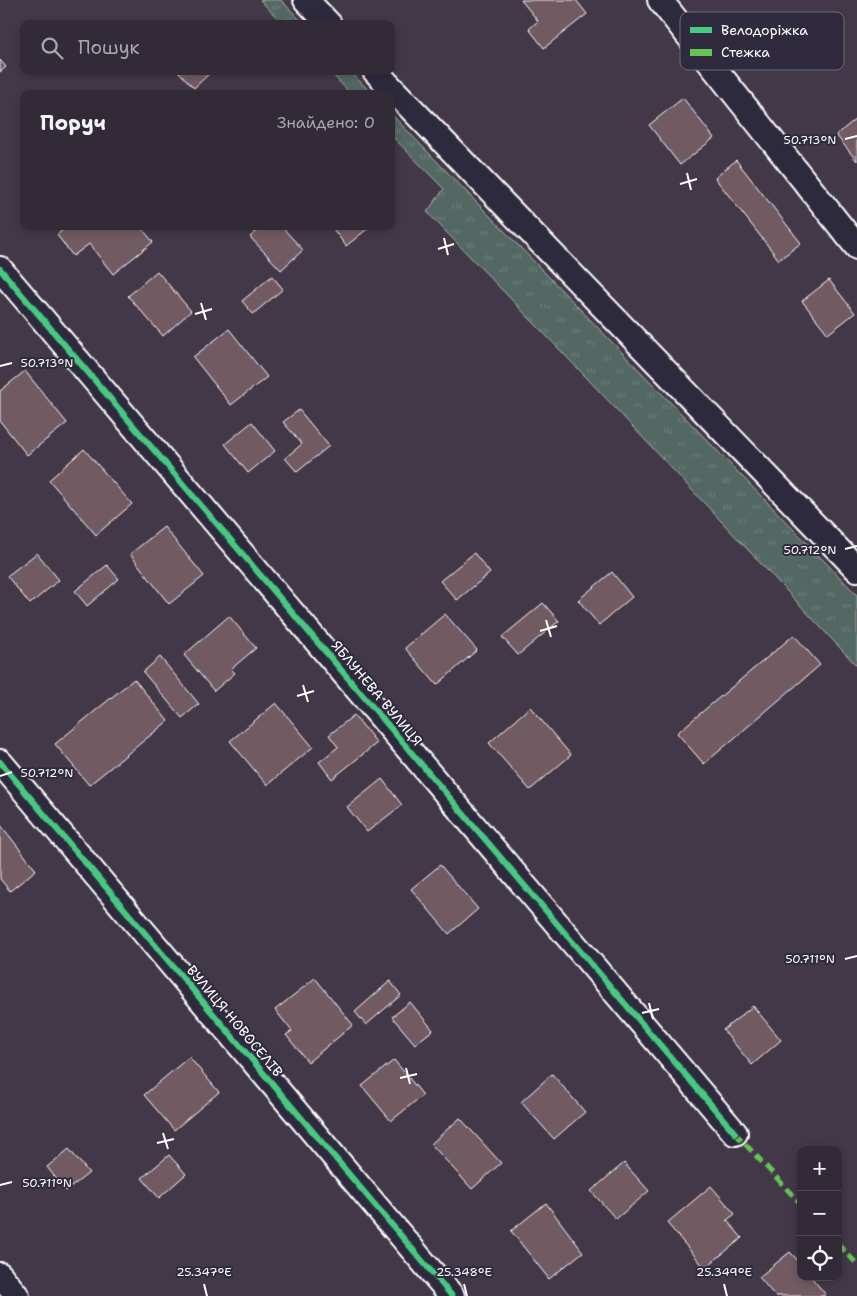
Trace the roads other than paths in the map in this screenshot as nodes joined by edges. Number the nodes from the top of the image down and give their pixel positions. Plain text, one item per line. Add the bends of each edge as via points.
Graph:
1 (306, 0) edge
2 (660, 0) edge
3 (325, 20) edge
4 (680, 25) edge
5 (716, 70) edge
6 (379, 75) edge
7 (393, 90) edge
8 (395, 92) edge
9 (857, 247) edge
10 (0, 269) edge
11 (857, 569) edge
12 (0, 762) edge
13 (735, 1133) dead end
14 (0, 1275) edge
15 (17, 1296) edge
16 (452, 1296) edge

1 - 3 street
2 - 4 street
5 - 9 street
6 - 7 street
8 - 11 street
10 - 13 street, ЯБЛУНЕВА ВУЛИЦЯ
12 - 16 street, ВУЛИЦЯ НОВОСЕЛІВ
14 - 15 street

